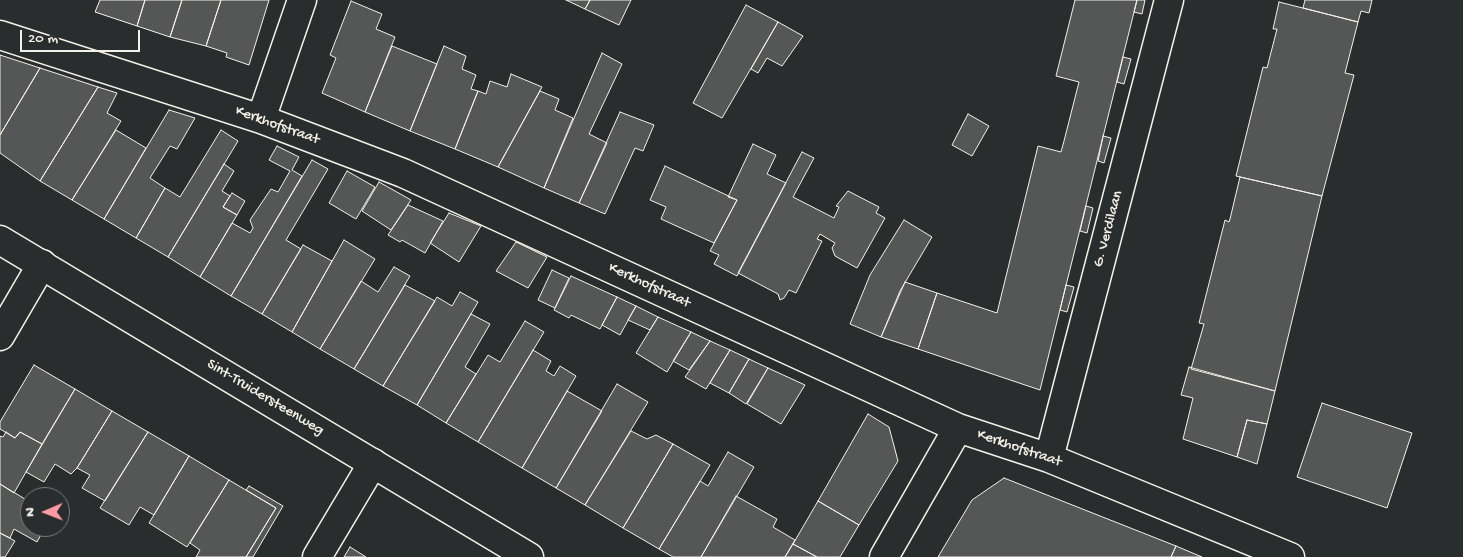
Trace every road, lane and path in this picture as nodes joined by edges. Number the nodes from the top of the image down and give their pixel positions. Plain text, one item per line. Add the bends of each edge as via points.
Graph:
1 (302, 0) edge
2 (1169, 0) edge
3 (0, 35) edge
4 (261, 119) junction
5 (0, 240) edge
6 (42, 264) junction
7 (0, 336) edge
8 (958, 428) junction
9 (1049, 458) junction
10 (374, 463) junction
11 (317, 557) edge
12 (529, 557) edge
13 (884, 557) edge
14 (1290, 557) edge

1 - 4 street
2 - 9 street, G. Verdilaan
3 - 4 street, Kerkhofstraat
4 - 8 street, Kerkhofstraat via 403,173
5 - 6 street, Sint-Truidersteenweg
6 - 7 street
6 - 10 street, Sint-Truidersteenweg
8 - 9 street, Kerkhofstraat
8 - 13 street
9 - 14 street, Kerkhofstraat
10 - 11 street
10 - 12 street, Sint-Truidersteenweg

